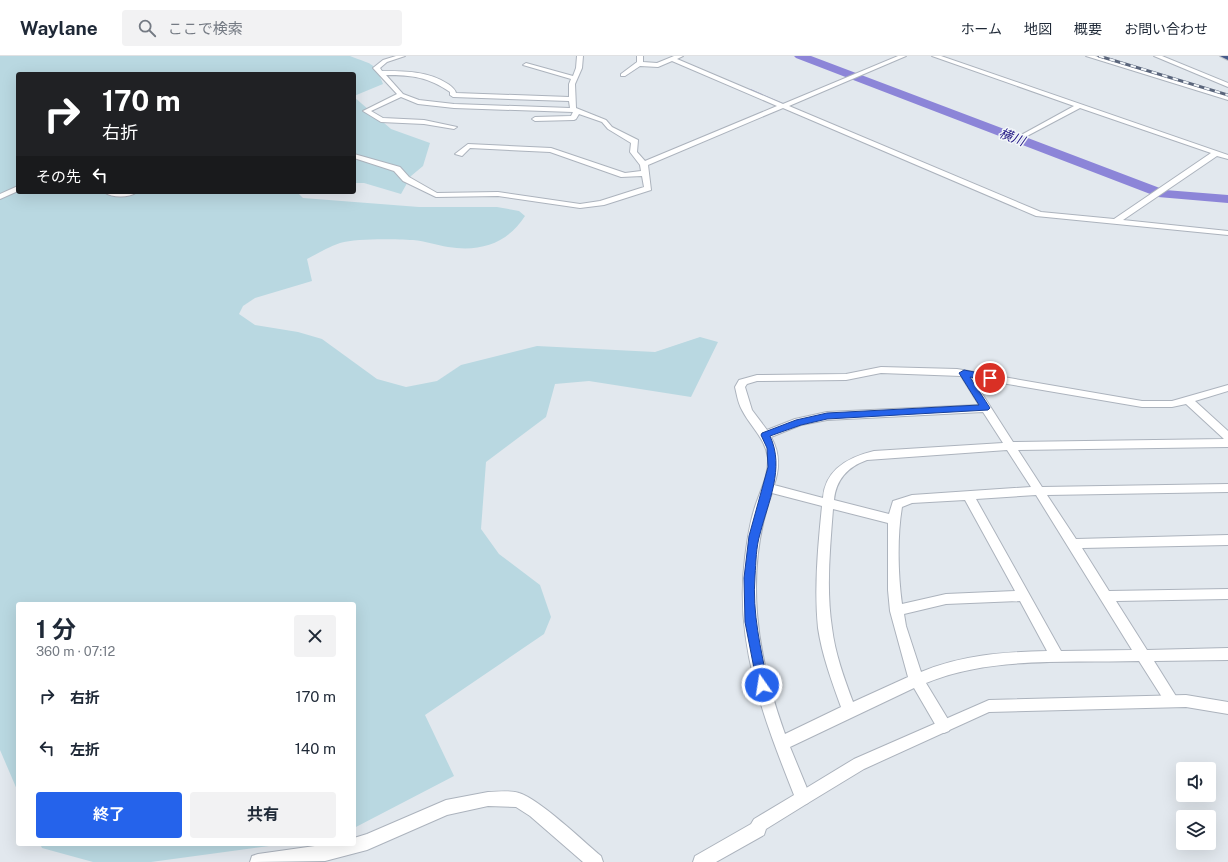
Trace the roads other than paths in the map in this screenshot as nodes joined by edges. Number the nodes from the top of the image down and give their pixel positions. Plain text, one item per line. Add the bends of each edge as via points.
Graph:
1 (402, 56) edge
2 (580, 56) edge
3 (640, 56) edge
4 (680, 56) edge
5 (903, 56) edge
6 (934, 56) edge
7 (1089, 56) edge
8 (1157, 56) edge
9 (1223, 56) edge
10 (1228, 58) edge
11 (672, 59) junction
12 (638, 64) junction
13 (526, 65) dead end
14 (382, 73) junction
15 (622, 75) dead end
16 (574, 78) junction
17 (1228, 85) edge
18 (401, 95) junction
19 (1228, 98) edge
20 (572, 99) junction
21 (783, 106) junction
22 (1079, 106) junction
23 (578, 111) junction
24 (535, 119) dead end
25 (454, 127) dead end
26 (1026, 136) dead end
27 (1216, 153) junction
28 (459, 154) dead end
29 (356, 157) edge
30 (1228, 157) edge
31 (644, 164) junction
32 (646, 173) junction
33 (16, 189) edge
34 (0, 196) edge
35 (1115, 222) junction
36 (1228, 233) edge
37 (964, 373) junction
38 (1228, 388) edge
39 (1188, 400) junction
40 (985, 408) junction
41 (765, 435) junction
42 (1228, 437) edge
43 (1228, 443) edge
44 (1010, 446) junction
45 (768, 488) junction
46 (1228, 488) edge
47 (1040, 491) junction
48 (969, 496) junction
49 (828, 504) junction
50 (894, 520) junction
51 (1228, 540) edge
52 (1073, 544) junction
53 (1228, 594) edge
54 (1023, 596) junction
55 (1106, 596) junction
56 (896, 611) junction
57 (1228, 654) edge
58 (1142, 656) junction
59 (1057, 657) junction
60 (916, 679) junction
61 (1172, 701) junction
62 (1228, 708) edge
63 (849, 710) junction
64 (944, 726) junction
65 (780, 744) junction
66 (802, 798) junction
67 (356, 845) edge
68 (351, 846) edge
69 (258, 862) edge
70 (595, 862) edge
71 (701, 862) edge

1 - 14 street via 377,66
2 - 16 street via 579,68
3 - 12 street
4 - 11 street
5 - 21 street
6 - 22 street
7 - 19 street
8 - 17 street
9 - 10 highway
11 - 12 street via 658,65
11 - 21 street
12 - 15 street
13 - 16 street
14 - 18 street
14 - 20 street via 416,75 435,80 453,91 453,95
16 - 20 street
18 - 23 street via 418,102 451,106
18 - 25 street via 366,111 381,120 424,122
20 - 23 street via 573,109
21 - 31 street
21 - 35 street via 1039,214
22 - 26 street
22 - 27 street
23 - 24 street via 574,118
23 - 31 street via 604,121 610,128 635,142 635,157
27 - 30 street
27 - 35 street
28 - 32 street via 468,146 551,150 624,175
29 - 32 street via 397,169 406,180 436,195 498,194 580,206 601,203 648,188
31 - 32 street
33 - 34 street
35 - 36 street
37 - 39 street via 1142,404 1166,405
37 - 40 street
37 - 41 street via 881,370 846,377 746,380 740,387 745,404 754,422
38 - 39 street
39 - 42 street
40 - 41 street via 827,416 799,422
40 - 44 street
41 - 45 street via 773,458
43 - 44 street
44 - 47 street
44 - 49 street via 864,457 847,464 836,474 829,491
45 - 49 street
45 - 65 street via 754,536 750,566 751,622 759,673
46 - 47 street
47 - 48 street
47 - 52 street
48 - 50 street via 900,502 895,507
48 - 54 street
49 - 50 street
49 - 63 street via 823,599 825,629 832,660
50 - 56 street
51 - 52 street
52 - 55 street
53 - 55 street
54 - 56 street via 946,599
54 - 59 street
55 - 58 street
56 - 60 street
57 - 58 street
58 - 59 street
58 - 61 street
59 - 60 street via 971,662 948,667
60 - 63 street
60 - 64 street
61 - 62 street
61 - 64 street via 989,706
63 - 65 street
64 - 66 street via 858,764
65 - 66 street
66 - 71 street via 759,824 758,829
67 - 70 street via 446,808 488,799 518,800 535,810
68 - 69 street via 324,853

